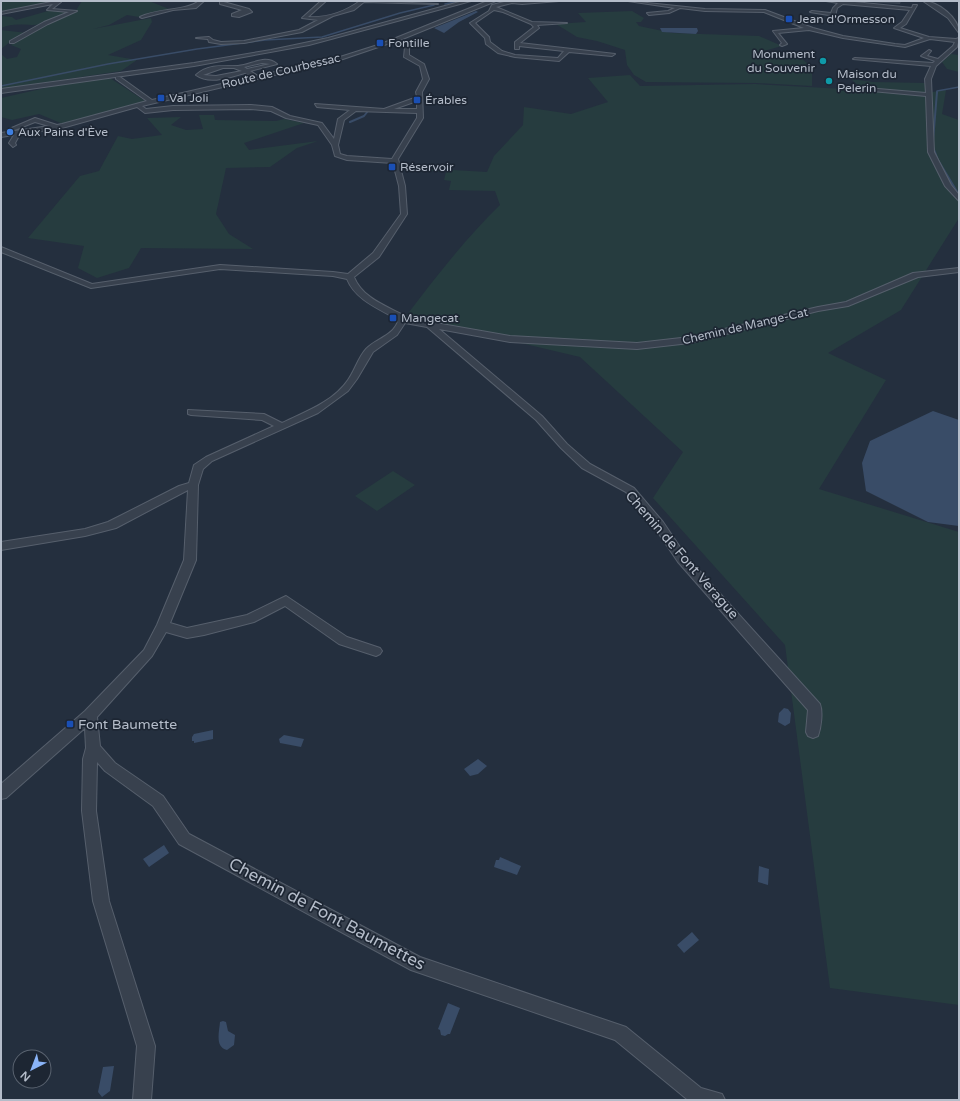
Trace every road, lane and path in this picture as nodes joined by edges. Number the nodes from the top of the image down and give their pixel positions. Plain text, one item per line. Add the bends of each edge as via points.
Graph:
1 (60, 1) edge
2 (202, 1) edge
3 (222, 1) edge
4 (324, 1) edge
5 (363, 1) edge
6 (469, 1) edge
7 (494, 1) edge
8 (557, 1) edge
9 (630, 1) edge
10 (828, 1) edge
11 (842, 1) edge
12 (925, 1) edge
13 (487, 2) edge
14 (512, 2) edge
15 (501, 3) edge
16 (662, 3) edge
17 (445, 6) junction
18 (680, 7) junction
19 (493, 9) junction
20 (247, 10) dead end
21 (812, 12) dead end
22 (1, 13) edge
23 (650, 14) dead end
24 (946, 15) junction
25 (955, 15) dead end
26 (142, 17) dead end
27 (324, 19) junction
28 (565, 23) dead end
29 (535, 24) junction
30 (811, 29) junction
31 (959, 32) edge
32 (198, 38) dead end
33 (928, 38) junction
34 (396, 39) junction
35 (959, 40) edge
36 (12, 42) dead end
37 (518, 44) junction
38 (782, 45) dead end
39 (567, 50) junction
40 (575, 50) junction
41 (929, 52) dead end
42 (515, 56) junction
43 (857, 59) dead end
44 (939, 60) junction
45 (934, 65) junction
46 (239, 67) junction
47 (246, 71) junction
48 (256, 77) junction
49 (118, 78) dead end
50 (842, 88) dead end
51 (1, 91) edge
52 (928, 95) junction
53 (419, 98) junction
54 (151, 102) junction
55 (138, 105) junction
56 (317, 105) dead end
57 (355, 109) junction
58 (385, 111) junction
59 (420, 111) junction
60 (71, 123) junction
61 (320, 124) junction
62 (328, 124) dead end
63 (56, 127) junction
64 (67, 131) dead end
65 (18, 133) junction
66 (2, 135) edge
67 (13, 145) dead end
68 (335, 145) junction
69 (396, 161) junction
70 (959, 199) edge
71 (1, 249) edge
72 (959, 270) edge
73 (350, 277) junction
74 (402, 321) junction
75 (430, 325) junction
76 (191, 412) dead end
77 (281, 426) junction
78 (193, 485) junction
79 (1, 546) edge
80 (163, 626) junction
81 (376, 651) dead end
82 (90, 715) junction
83 (813, 732) dead end
84 (93, 748) junction
85 (1, 793) edge
86 (142, 1100) edge
87 (716, 1100) edge

1 - 22 street
1 - 36 street via 49,9 76,10
2 - 26 street via 194,8 173,9
3 - 20 street via 225,5
4 - 27 street via 304,18
5 - 17 street
5 - 27 street via 352,9
6 - 17 street
7 - 13 street, Route de Courbessac
8 - 14 street via 522,4
9 - 16 street
10 - 11 street
11 - 21 street via 833,14
11 - 33 street via 914,7 904,23 896,28
12 - 24 street
13 - 34 street, Route de Courbessac
14 - 15 street
15 - 19 street
16 - 18 street
17 - 51 street via 282,49
18 - 23 street via 669,12
18 - 30 street via 765,11
19 - 29 street via 503,10
19 - 42 street via 487,15 472,21 472,24 496,50
24 - 25 street
24 - 31 street via 956,24
27 - 32 street via 300,31 256,41 221,43 209,38
28 - 29 street
29 - 37 street via 533,25 537,27
30 - 33 street via 901,46
30 - 38 street via 775,32 784,41 785,44
33 - 35 street
34 - 48 street, Route de Courbessac via 341,58
34 - 53 street via 407,47 406,56 422,65 426,79 419,92
35 - 44 street
37 - 39 street
37 - 42 street
39 - 40 street
39 - 42 street via 560,60
40 - 40 street via 612,55 614,54 578,50
41 - 44 street via 923,56
43 - 45 street
44 - 45 street
45 - 52 street via 928,80
46 - 47 street
46 - 47 street via 265,61 275,64
46 - 47 street via 219,68 199,75 214,78
47 - 48 street
48 - 54 street, Route de Courbessac
49 - 54 street
50 - 52 street
52 - 70 street via 931,152 948,186
53 - 58 street
53 - 59 street
54 - 55 street, Route de Courbessac
55 - 60 street, Route de Courbessac
55 - 61 street via 145,111 173,108 272,109 288,117
56 - 57 street
57 - 58 street
57 - 68 street via 338,124
58 - 59 street
59 - 69 street via 420,118 395,158
60 - 63 street, Route de Courbessac
60 - 64 street
61 - 62 street
61 - 68 street
63 - 65 street, Route de Courbessac
63 - 66 street via 35,120
65 - 66 street, Route de Courbessac
65 - 67 street
68 - 69 street via 337,155 347,158
69 - 73 street via 402,186 404,214 376,255
71 - 73 street via 91,286 228,266
72 - 75 street, Chemin de Mange-Cat via 916,275 848,304 683,341 637,346 510,338
73 - 74 street via 352,284 361,292
74 - 75 street
74 - 77 street via 397,332 372,348 343,391 315,411
75 - 83 street, Chemin de Font Verague via 539,418 586,466 630,490 659,525 682,559 816,708
76 - 77 street via 264,417
77 - 78 street via 209,459 198,467
78 - 79 street via 101,529
78 - 80 street via 190,560
80 - 81 street via 187,633 204,630 250,619 286,600 343,641
80 - 82 street via 148,654
82 - 84 street
82 - 85 street
84 - 86 street via 90,759 89,811 101,901 146,1046
84 - 87 street, Chemin de Font Baumettes via 110,767 158,801 184,839 416,964 620,1033 697,1096

